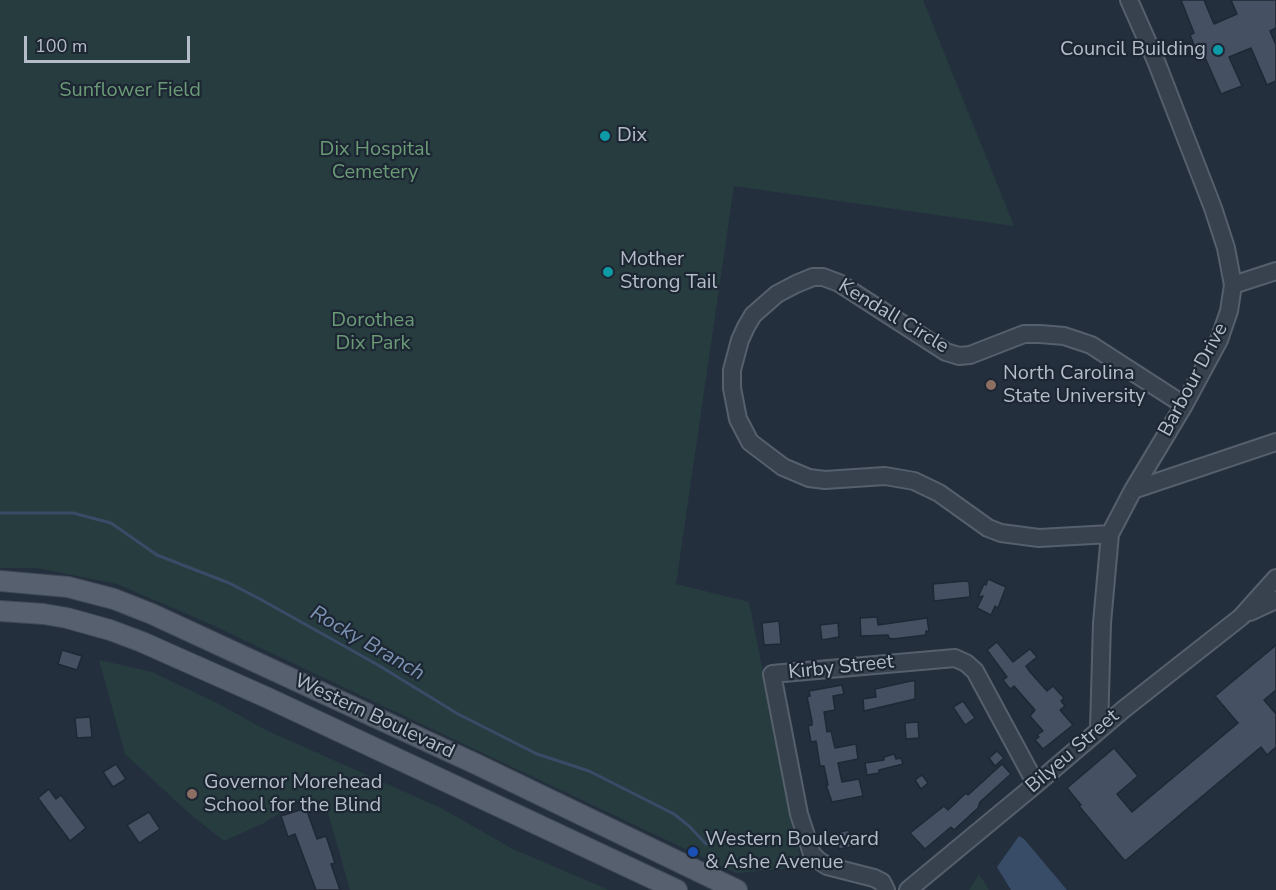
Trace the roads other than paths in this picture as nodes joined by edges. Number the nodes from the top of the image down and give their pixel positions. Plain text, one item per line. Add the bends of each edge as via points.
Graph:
1 (1129, 0) edge
2 (1276, 271) edge
3 (1233, 285) junction
4 (1184, 405) junction
5 (1276, 442) edge
6 (1133, 490) junction
7 (1110, 534) junction
8 (1276, 578) edge
9 (0, 581) edge
10 (1276, 600) edge
11 (0, 611) edge
12 (1241, 617) junction
13 (1099, 729) junction
14 (1036, 784) junction
15 (729, 888) edge
16 (677, 890) edge
17 (886, 890) edge
18 (908, 890) edge

1 - 3 street, Barbour Drive via 1190,144 1226,248
2 - 3 street
3 - 4 street, Barbour Drive via 1219,340
4 - 6 street, Barbour Drive
4 - 7 street, Kendall Circle via 1091,345 1064,336 1024,334 970,355 946,352 839,283 823,277 804,280 777,294 753,315 746,327 732,370 738,419 750,442 783,467 825,480 885,476 914,481 1001,533 1039,538
5 - 6 street
6 - 7 street, Barbour Drive
7 - 13 street, Barbour Drive
8 - 12 street, Bilyeu Street
9 - 15 main road, Western Boulevard via 68,587 152,614 476,764
10 - 12 street, Bilyeu Street
11 - 16 main road, Western Boulevard via 67,618 142,642
12 - 13 street, Bilyeu Street
13 - 14 street, Bilyeu Street
14 - 17 street, Kirby Street via 975,671 956,658 772,674 799,814 812,854 827,866 874,878
14 - 18 street, Bilyeu Street

